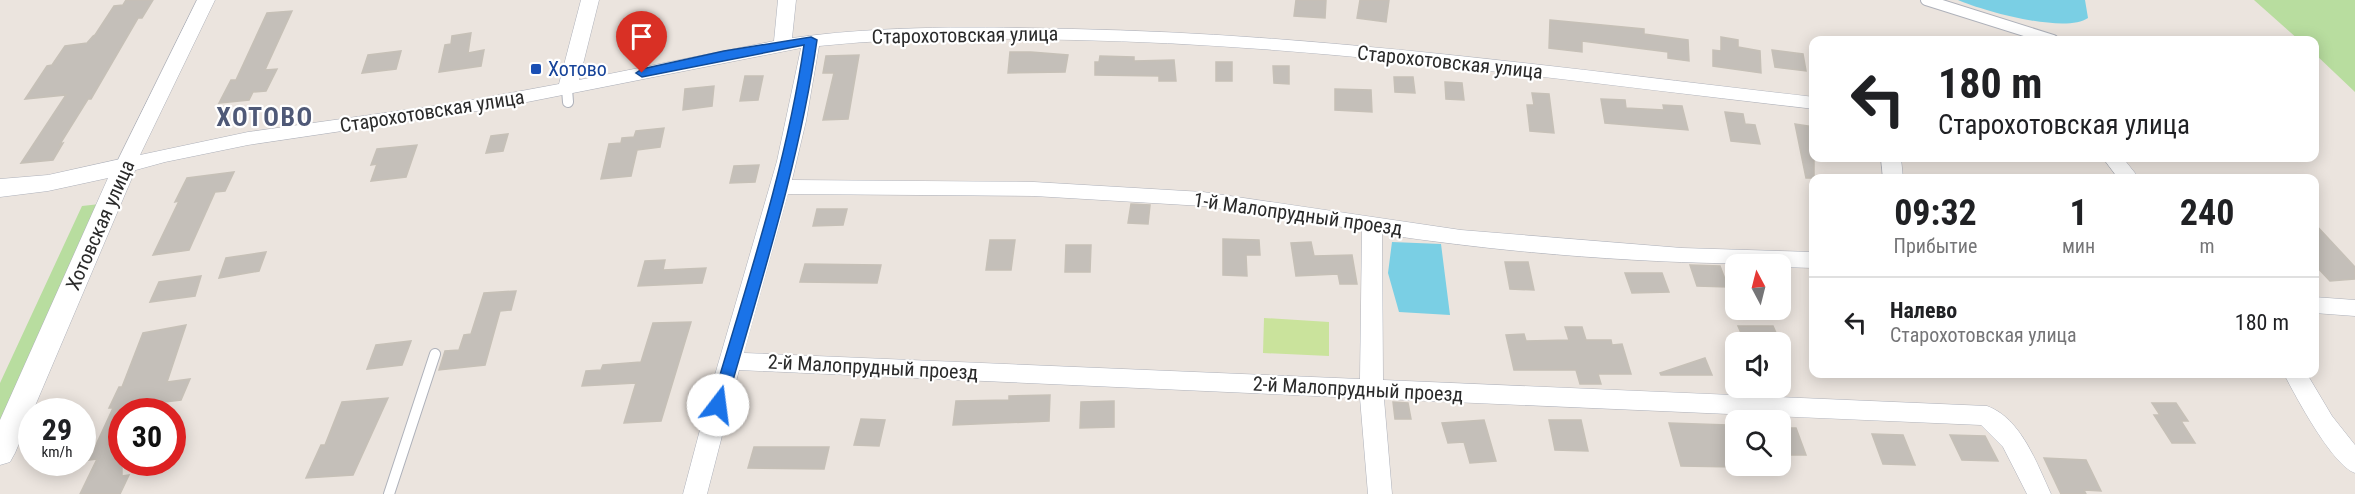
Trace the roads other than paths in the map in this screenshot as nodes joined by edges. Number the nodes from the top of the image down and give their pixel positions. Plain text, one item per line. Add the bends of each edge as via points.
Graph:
1 (206, 0) edge
2 (590, 0) edge
3 (787, 0) edge
4 (1926, 0) edge
5 (2040, 36) edge
6 (811, 40) junction
7 (782, 45) junction
8 (567, 96) junction
9 (1809, 102) edge
10 (2116, 162) edge
11 (125, 166) junction
12 (2126, 174) edge
13 (782, 187) junction
14 (0, 188) edge
15 (1372, 225) junction
16 (1809, 260) edge
17 (2319, 305) edge
18 (2355, 308) edge
19 (435, 354) dead end
20 (730, 361) junction
21 (2297, 378) edge
22 (1371, 389) junction
23 (0, 453) edge
24 (2355, 463) edge
25 (389, 494) edge
26 (695, 494) edge
27 (1380, 494) edge
28 (2039, 494) edge

1 - 11 street, Хотовская улица
2 - 8 street
3 - 7 street
4 - 5 lane
6 - 7 street, Старохотовская улица
6 - 9 street, Старохотовская улица via 975,33 1198,38 1354,51
6 - 13 street
7 - 8 street, Старохотовская улица
8 - 11 street, Старохотовская улица via 219,143
10 - 12 street
11 - 14 street via 48,183
11 - 23 street, Хотовская улица
13 - 15 street, 1-й Малопрудный проезд via 1034,189 1203,199
13 - 20 street
15 - 16 street, 1-й Малопрудный проезд via 1461,238 1682,256
15 - 22 street
17 - 18 street
19 - 25 lane
20 - 22 street, 2-й Малопрудный проезд
20 - 26 street
21 - 24 street via 2324,423
22 - 27 street
22 - 28 street, 2-й Малопрудный проезд via 1986,416 2012,440

